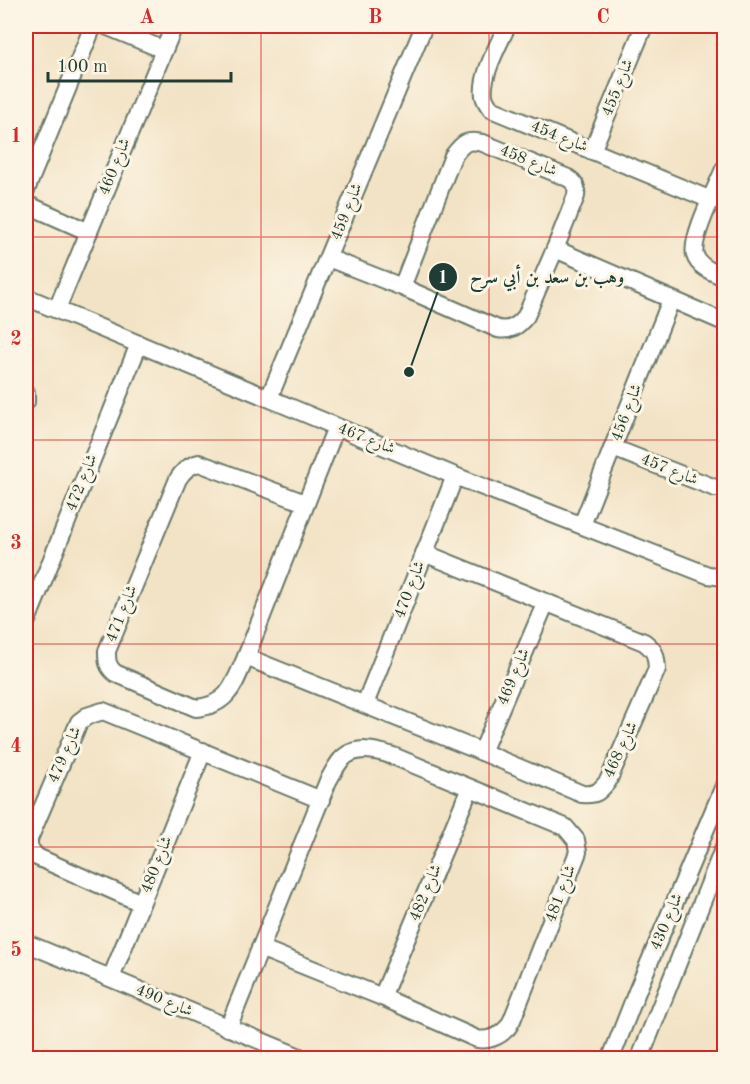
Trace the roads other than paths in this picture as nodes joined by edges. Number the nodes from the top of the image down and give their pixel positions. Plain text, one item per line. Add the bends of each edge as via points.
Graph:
1 (93, 26) edge
2 (106, 26) edge
3 (174, 26) edge
4 (423, 26) edge
5 (507, 26) edge
6 (644, 26) edge
7 (164, 50) junction
8 (592, 151) junction
9 (724, 169) edge
10 (26, 190) edge
11 (711, 200) junction
12 (26, 204) edge
13 (89, 232) junction
14 (555, 249) junction
15 (328, 258) junction
16 (724, 277) edge
17 (402, 287) junction
18 (26, 297) edge
19 (671, 300) junction
20 (57, 309) junction
21 (724, 322) edge
22 (139, 344) junction
23 (26, 393) edge
24 (269, 398) junction
25 (26, 402) edge
26 (336, 427) junction
27 (614, 448) junction
28 (455, 476) junction
29 (724, 488) edge
30 (305, 503) junction
31 (582, 525) junction
32 (424, 553) junction
33 (716, 576) edge
34 (724, 589) edge
35 (546, 602) junction
36 (26, 623) edge
37 (246, 657) junction
38 (365, 704) junction
39 (203, 751) junction
40 (482, 752) junction
41 (724, 786) edge
42 (470, 788) junction
43 (321, 800) junction
44 (724, 847) edge
45 (141, 903) junction
46 (26, 943) edge
47 (260, 948) junction
48 (111, 978) junction
49 (382, 997) junction
50 (228, 1028) junction
51 (302, 1058) edge
52 (611, 1059) edge
53 (640, 1059) edge

1 - 10 street
2 - 7 street
3 - 7 street, شارع 460
4 - 15 street, شارع 459
5 - 8 street, شارع 454 via 484,86 484,98 490,109
6 - 8 street, شارع 455
7 - 13 street, شارع 460
8 - 11 street, شارع 454
9 - 11 street
11 - 16 street via 694,245 695,257
12 - 13 street
13 - 20 street, شارع 460
14 - 17 street, شارع 458 via 526,316 506,330
14 - 17 street, شارع 458 via 576,196 575,183 483,142 467,142 453,156
14 - 19 street
15 - 17 street, شارع 458
15 - 24 street, شارع 459
18 - 20 street, شارع 467
19 - 21 street
19 - 27 street, شارع 456
20 - 22 street, شارع 467
22 - 24 street, شارع 467
22 - 36 street, شارع 472
23 - 25 street
24 - 26 street, شارع 467
26 - 28 street, شارع 467
26 - 30 street, شارع 471
27 - 29 street, شارع 457 via 715,488
27 - 31 street, شارع 456
28 - 31 street, شارع 467
28 - 32 street, شارع 470
30 - 37 street, شارع 471
30 - 37 street, شارع 471 via 193,464 178,479 107,651 107,662 114,673 196,708 209,707 221,700 234,684
31 - 33 street, شارع 467
32 - 35 street, شارع 468
32 - 38 street, شارع 470
33 - 34 street, شارع 467
35 - 40 street, شارع 469
35 - 40 street, شارع 468 via 644,642 656,656 657,669 608,781 591,795
37 - 38 street, شارع 468
38 - 40 street, شارع 468
39 - 43 street, شارع 479
39 - 45 street, شارع 480
39 - 45 street, شارع 479 via 103,711 87,716 79,722 29,839 29,848 37,857
41 - 52 street, شارع 430
42 - 43 street, شارع 481 via 375,750 354,751 342,760
42 - 49 street, شارع 482
42 - 49 street, شارع 481 via 565,827 576,840 578,852 512,1020 495,1037 477,1039
43 - 47 street, شارع 481
44 - 53 street, شارع 430
45 - 48 street, شارع 480
46 - 48 street, شارع 490
47 - 49 street, شارع 481
47 - 50 street, شارع 481
48 - 50 street, شارع 490
50 - 51 street, شارع 490

